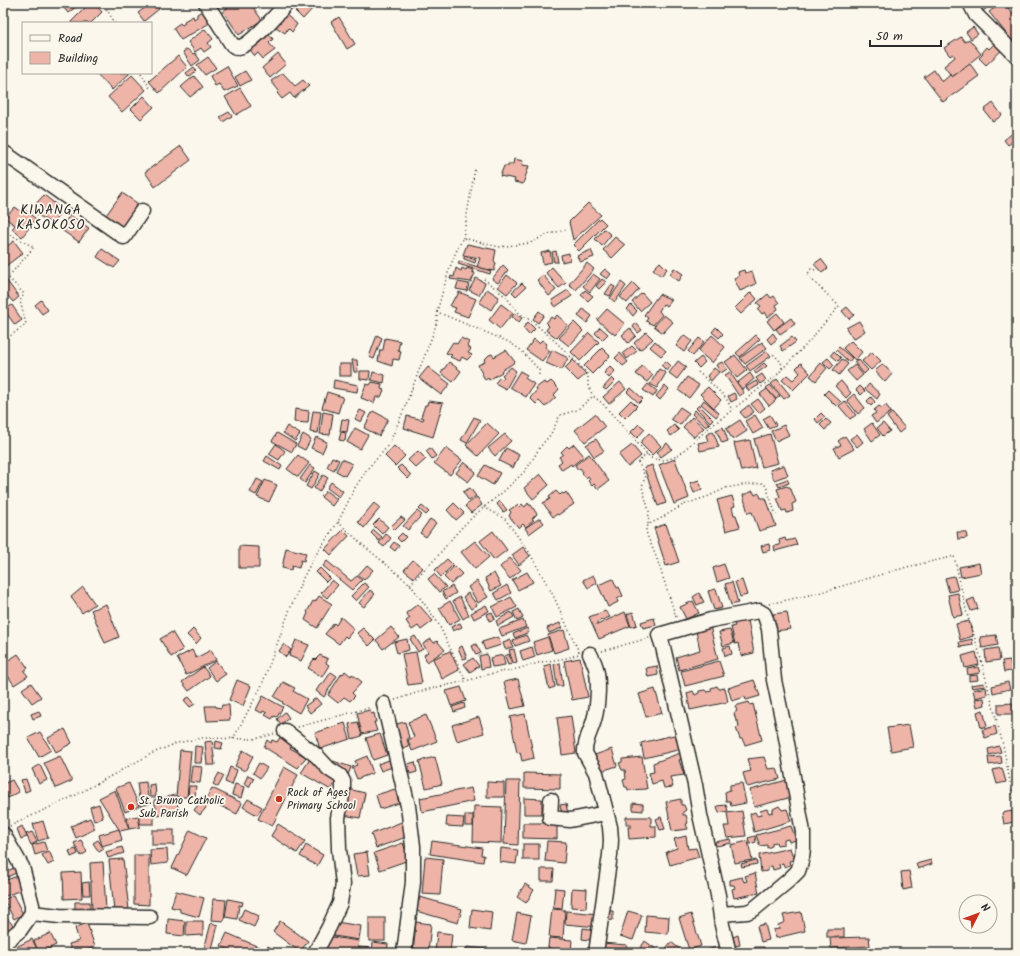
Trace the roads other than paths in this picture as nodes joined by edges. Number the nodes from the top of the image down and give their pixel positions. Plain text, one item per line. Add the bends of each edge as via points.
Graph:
1 (206, 3) edge
2 (286, 3) edge
3 (970, 3) edge
4 (1017, 56) edge
5 (3, 152) edge
6 (142, 211) dead end
7 (590, 654) road end
8 (384, 704) road end
9 (285, 731) road end
10 (551, 800) dead end
11 (606, 813) junction
12 (6, 830) edge
13 (32, 913) junction
14 (720, 914) junction
15 (150, 917) dead end
16 (3, 944) edge
17 (315, 953) edge
18 (404, 953) edge
19 (596, 953) edge
20 (729, 953) edge

1 - 2 street via 231,43 241,47 266,27
3 - 4 street via 976,14
5 - 6 street via 124,237
7 - 11 street via 598,674 598,698 585,753 596,773
8 - 18 street via 408,806 413,846 413,882
9 - 17 street via 343,781 338,818 343,884 340,903
10 - 11 street via 550,818 570,820
11 - 19 street via 610,827 610,855
12 - 13 street via 22,867
13 - 15 street via 59,916
13 - 16 street via 20,930
14 - 14 street via 754,909 798,871 802,857 803,832 774,680 769,629 764,614 759,611 711,620 659,635 695,785
14 - 20 street

